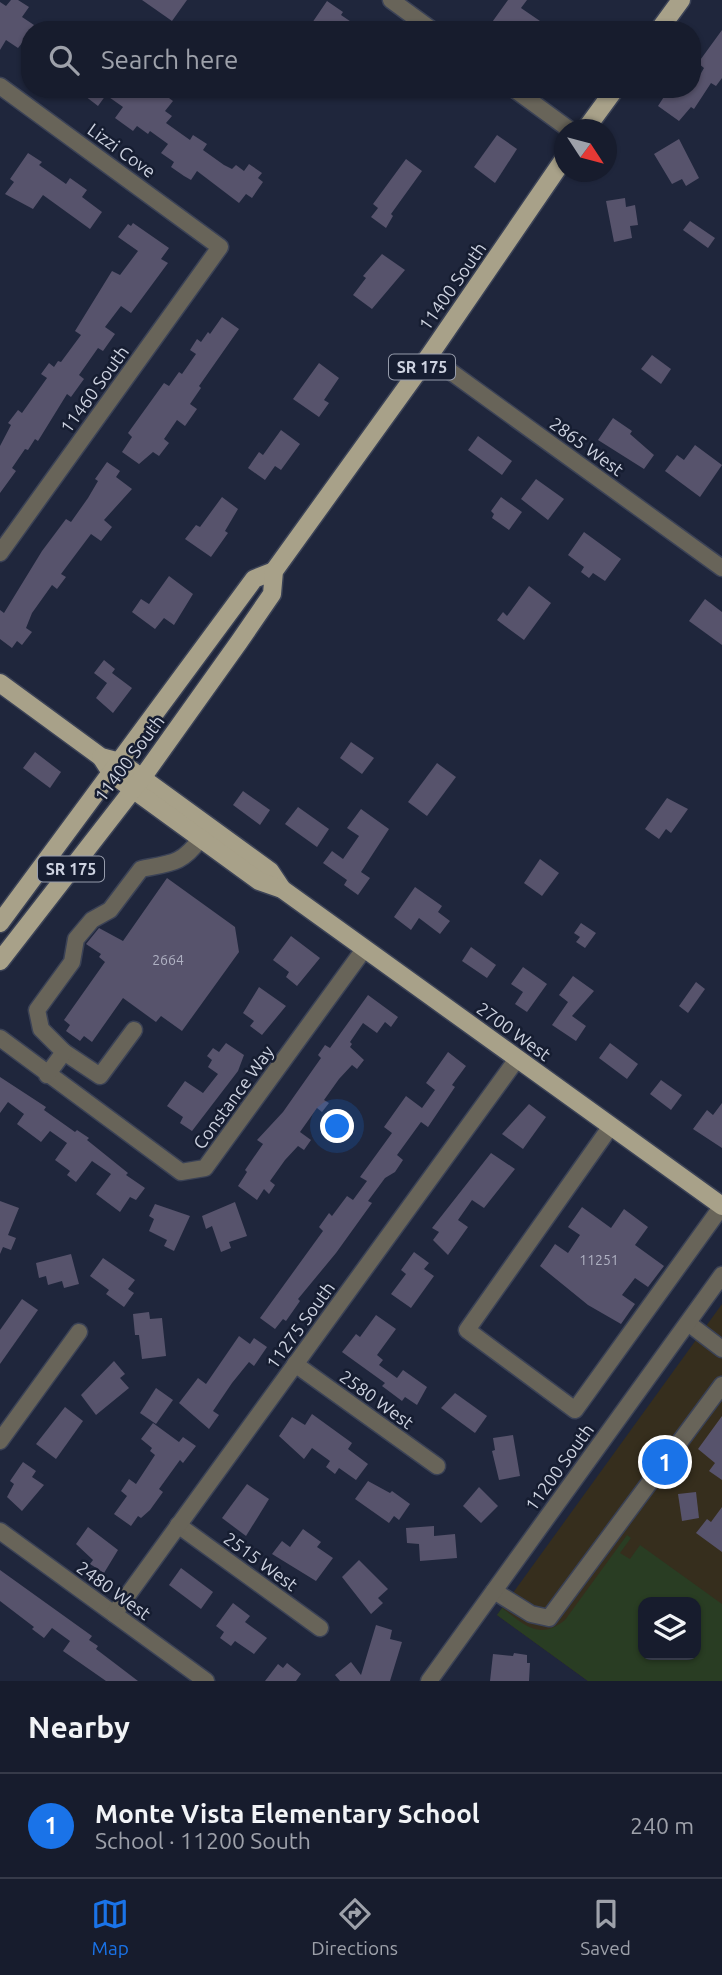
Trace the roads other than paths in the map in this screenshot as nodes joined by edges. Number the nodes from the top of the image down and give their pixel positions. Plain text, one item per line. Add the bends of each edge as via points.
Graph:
1 (391, 0) edge
2 (681, 0) edge
3 (420, 21) edge
4 (666, 21) edge
5 (0, 86) edge
6 (526, 98) edge
7 (608, 98) edge
8 (555, 119) edge
9 (593, 119) edge
10 (554, 175) edge
11 (220, 247) joint
12 (429, 356) junction
13 (0, 553) edge
14 (722, 568) edge
15 (274, 571) junction
16 (0, 683) edge
17 (116, 768) junction
18 (137, 783) junction
19 (201, 838) junction
20 (282, 889) junction
21 (0, 923) edge
22 (365, 948) junction
23 (0, 961) edge
24 (134, 1030) dead end
25 (0, 1038) edge
26 (64, 1052) junction
27 (517, 1059) junction
28 (47, 1075) junction
29 (611, 1126) junction
30 (722, 1206) edge
31 (722, 1275) edge
32 (688, 1323) junction
33 (79, 1332) dead end
34 (722, 1349) edge
35 (295, 1364) junction
36 (722, 1385) edge
37 (0, 1441) edge
38 (437, 1466) dead end
39 (178, 1525) junction
40 (0, 1531) edge
41 (494, 1591) junction
42 (114, 1614) junction
43 (320, 1628) dead end
44 (206, 1681) edge
45 (429, 1681) edge

1 - 3 street
2 - 4 main road
5 - 11 street, Lizzi Cove
6 - 8 street
7 - 9 main road
10 - 12 main road, 11400 South / SR 175
11 - 13 street, 11460 South
12 - 14 street, 2865 West
12 - 15 main road, 11400 South / SR 175
15 - 17 main road, 11400 South / SR 175 via 254,579
15 - 18 main road, 11400 South / SR 175 via 272,594
16 - 17 main road, 2700 West
17 - 18 main road, 2700 West
17 - 21 main road, 11400 South / SR 175
18 - 19 main road, 2700 West
18 - 20 main road, 2700 West via 270,871
18 - 23 main road, 11400 South / SR 175
19 - 20 main road, 2700 West via 259,881
19 - 26 street via 188,857 141,869 110,910 92,920 76,939 72,962 37,1010 41,1029
20 - 22 main road, 2700 West
22 - 27 main road, 2700 West
22 - 28 street, Constance Way via 205,1168 181,1172
24 - 26 street via 100,1076
25 - 28 street, Constance Way
26 - 28 street
27 - 29 main road, 2700 West
27 - 35 street, 11275 South
29 - 30 main road, 2700 West
29 - 30 street via 467,1331 575,1410
31 - 32 street, 11200 South
32 - 34 street
32 - 41 street, 11200 South
33 - 37 street
35 - 38 street, 2580 West
35 - 39 street, 11275 South
36 - 41 street via 549,1618 531,1614
39 - 42 street, 11275 South
39 - 43 street, 2515 West
40 - 42 street, 2480 West
41 - 45 street, 11200 South
42 - 44 street, 2480 West

